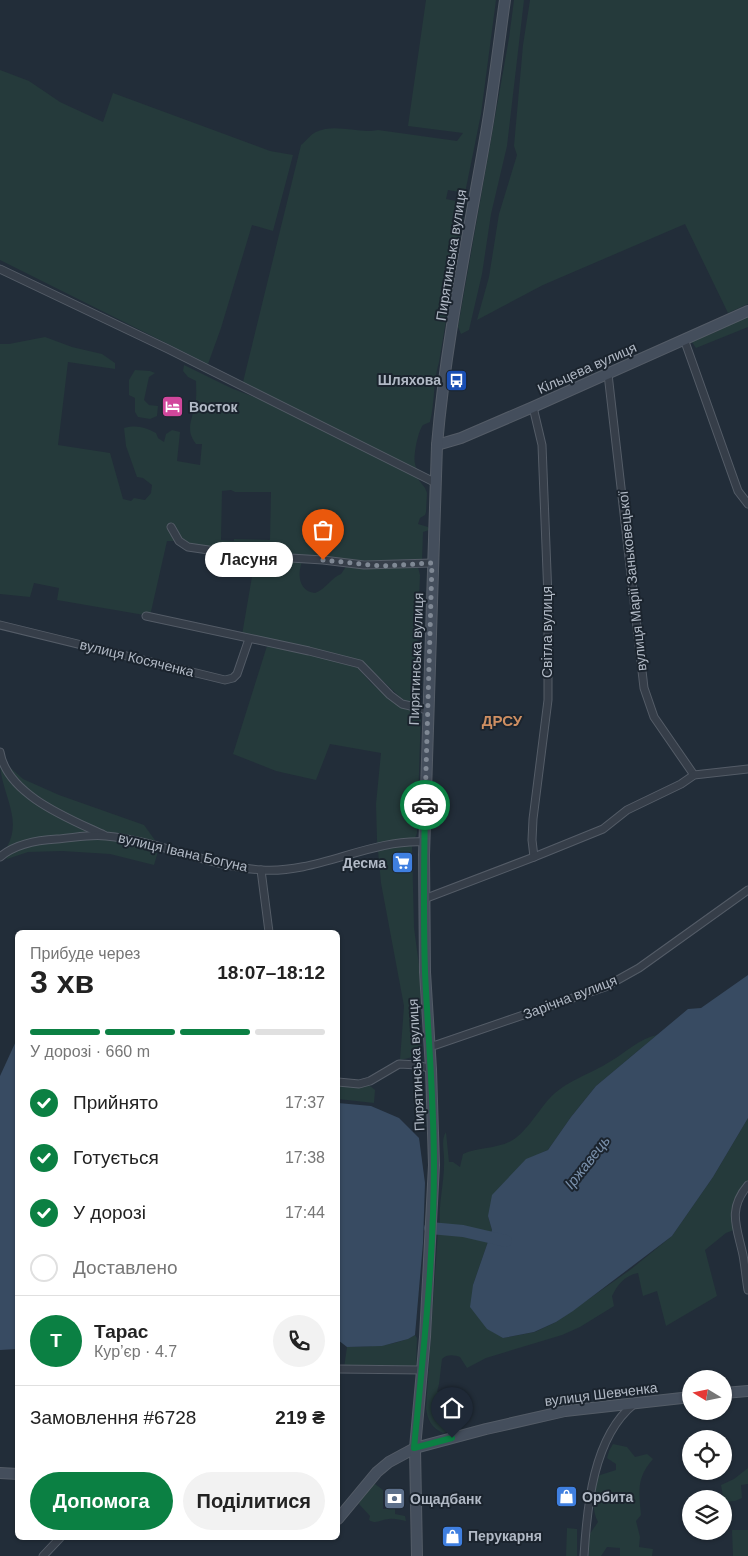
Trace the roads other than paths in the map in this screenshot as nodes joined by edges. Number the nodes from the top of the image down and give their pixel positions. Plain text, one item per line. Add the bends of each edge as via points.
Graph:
1 (505, 0) edge
2 (0, 268) edge
3 (748, 311) edge
4 (684, 339) junction
5 (608, 374) junction
6 (533, 407) junction
7 (437, 445) junction
8 (436, 483) junction
9 (748, 504) edge
10 (171, 527) dead end
11 (432, 563) junction
12 (146, 616) dead end
13 (0, 625) edge
14 (249, 639) junction
15 (428, 710) junction
16 (0, 752) edge
17 (748, 769) edge
18 (694, 775) junction
19 (105, 835) junction
20 (424, 842) junction
21 (0, 856) edge
22 (534, 857) junction
23 (261, 870) junction
24 (748, 890) edge
25 (424, 899) junction
26 (269, 930) edge
27 (430, 1046) junction
28 (432, 1070) junction
29 (340, 1082) edge
30 (748, 1185) edge
31 (745, 1255) edge
32 (748, 1290) edge
33 (340, 1369) edge
34 (422, 1370) junction
35 (748, 1391) edge
36 (732, 1392) edge
37 (682, 1398) edge
38 (634, 1403) junction
39 (414, 1448) junction
40 (0, 1472) edge
41 (15, 1474) edge
42 (340, 1517) edge
43 (58, 1540) edge
44 (43, 1556) edge
45 (417, 1556) edge
46 (584, 1556) edge

1 - 7 street, Пирятинська вулиця via 439,415
2 - 8 street
3 - 4 street, Кільцева вулиця
4 - 5 street, Кільцева вулиця
4 - 9 street via 738,491
5 - 6 street, Кільцева вулиця
5 - 18 street, вулиця Марії Заньковецької via 644,688 654,717
6 - 7 street, Кільцева вулиця
6 - 22 street, Світла вулиця via 542,446 548,640 548,700 533,819
7 - 8 street, Пирятинська вулиця
8 - 11 street, Пирятинська вулиця
10 - 11 street via 179,542 188,547 243,555 364,565
11 - 15 street, Пирятинська вулиця
12 - 14 street
13 - 14 street, вулиця Косяченка via 225,680 237,674
14 - 15 street via 360,664 402,704
15 - 20 street, Пирятинська вулиця
16 - 19 street, вулиця Івана Богуна via 5,769 34,799
17 - 18 street
18 - 22 street via 627,810 603,829
19 - 21 street, вулиця Івана Богуна via 43,840 17,847
19 - 23 street, вулиця Івана Богуна via 205,860
20 - 23 street, вулиця Івана Богуна via 402,842 290,868
20 - 25 street, Пирятинська вулиця
22 - 25 street
23 - 26 street, вулиця Івана Богуна
24 - 27 street, Зарічна вулиця via 639,968 605,987
25 - 27 street, Пирятинська вулиця
27 - 28 street, Пирятинська вулиця
28 - 29 street via 399,1064 370,1082
28 - 34 street, Пирятинська вулиця via 434,1165
30 - 31 street via 735,1208 736,1229
31 - 32 street
33 - 34 street
34 - 39 street, Пирятинська вулиця
35 - 36 street
37 - 38 street, вулиця Шевченка
38 - 39 street, вулиця Шевченка via 565,1411
38 - 46 street via 623,1412 594,1473
39 - 42 street, вулиця Шевченка via 377,1472
39 - 45 street, Пирятинська вулиця
40 - 41 street
43 - 44 street

